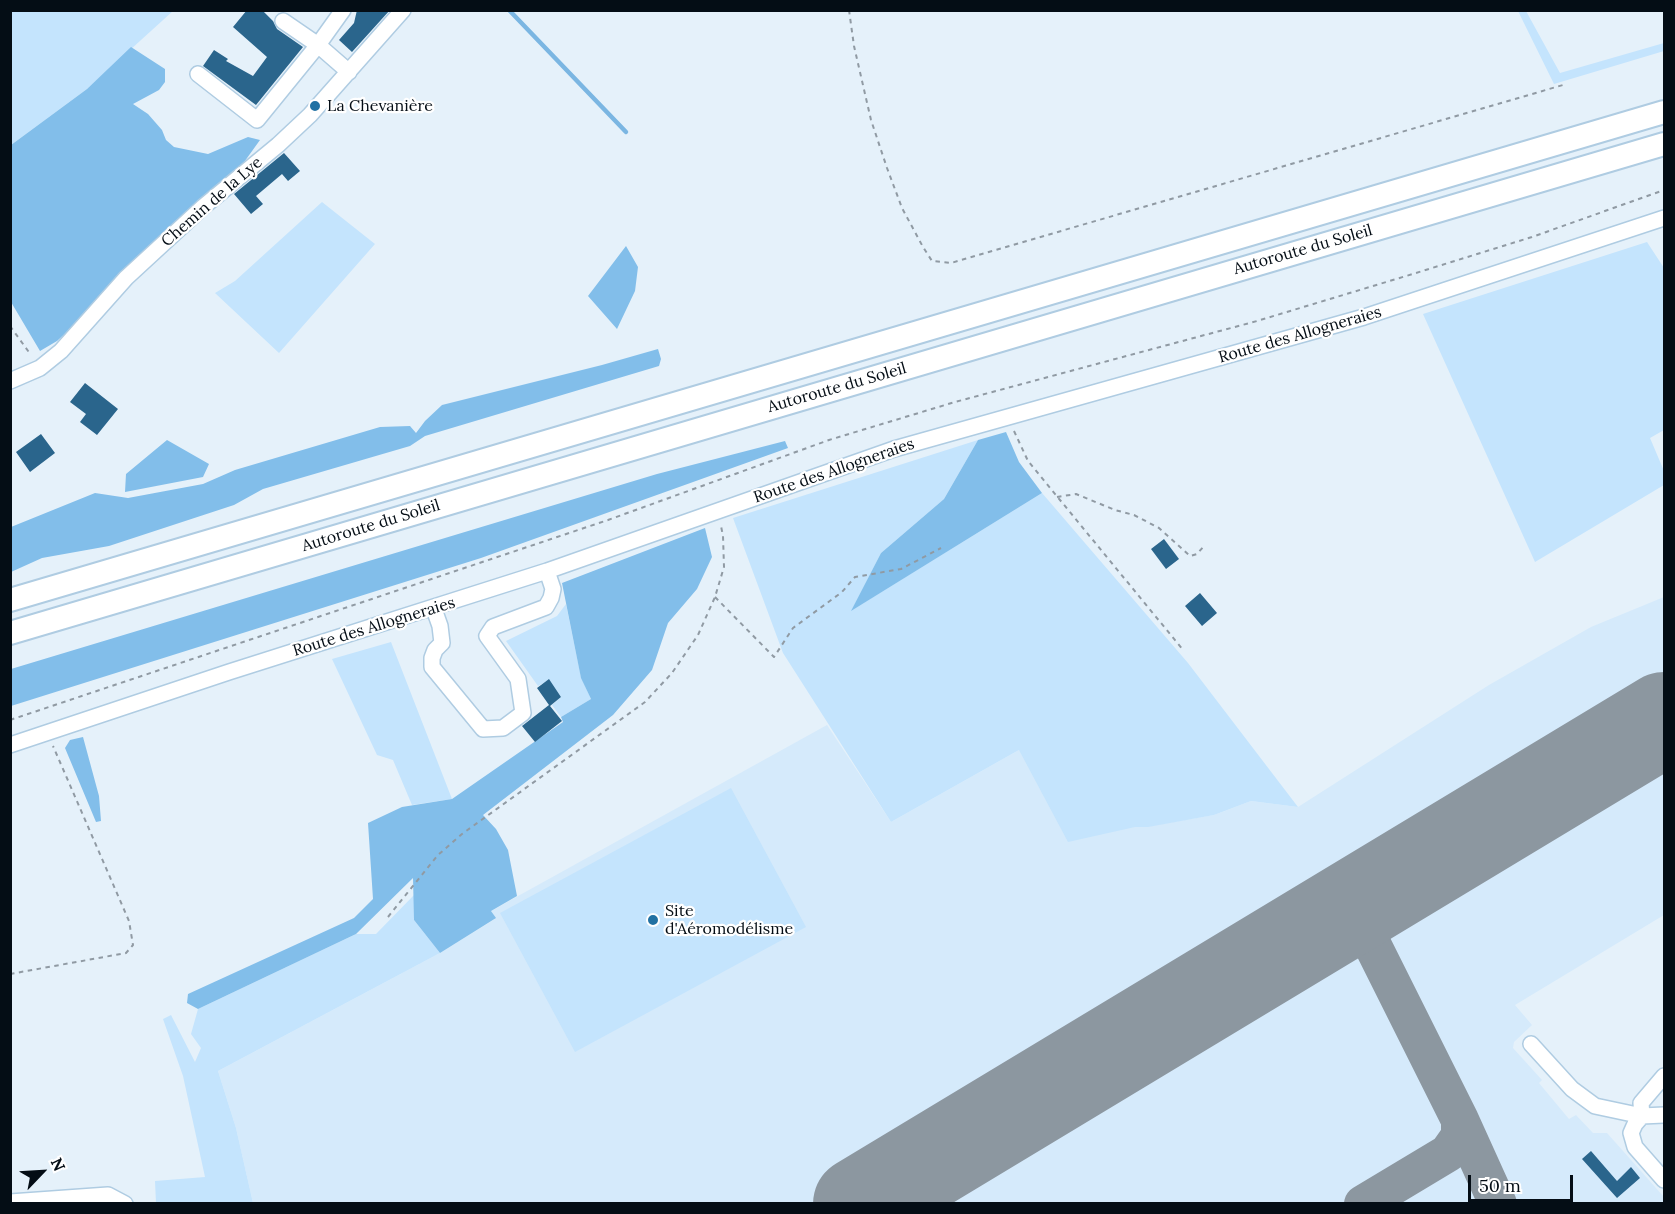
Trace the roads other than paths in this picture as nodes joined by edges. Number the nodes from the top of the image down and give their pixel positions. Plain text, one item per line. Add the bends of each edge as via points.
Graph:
1 (343, 10) edge
2 (403, 10) edge
3 (283, 21) dead end
4 (318, 45) junction
5 (349, 72) junction
6 (198, 75) dead end
7 (1665, 112) edge
8 (1665, 144) edge
9 (1665, 218) edge
10 (10, 381) edge
11 (547, 572) junction
12 (10, 600) edge
13 (434, 609) junction
14 (10, 633) edge
15 (10, 745) edge
16 (1531, 1044) dead end
17 (1665, 1076) edge
18 (1665, 1115) edge
19 (1642, 1116) junction
20 (1665, 1180) edge
21 (10, 1202) edge
22 (125, 1203) edge

1 - 4 street
2 - 5 street, Chemin de la Lye
3 - 4 street
4 - 5 street
4 - 6 street via 257,120
5 - 10 street, Chemin de la Lye via 278,145 126,278 61,351 40,368
7 - 12 highway, Autoroute du Soleil
8 - 14 highway, Autoroute du Soleil
9 - 11 street, Route des Allogneraies via 1364,317 894,449
11 - 13 street, Route des Allogneraies
11 - 13 street via 553,589 546,607 493,627 487,636 518,679 523,713 503,729 483,729 432,667 435,650 442,643
13 - 15 street, Route des Allogneraies
16 - 19 street via 1572,1089 1595,1106
17 - 19 street via 1641,1103
18 - 19 street
19 - 20 street via 1630,1133 1635,1147
21 - 22 street via 108,1195

